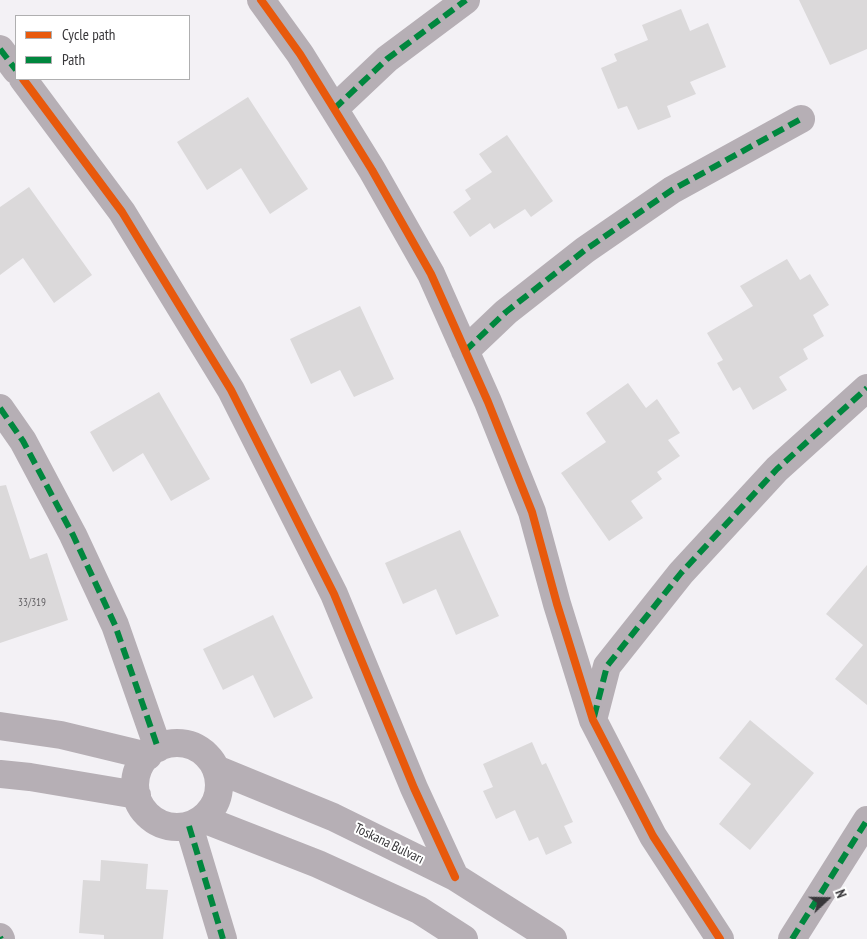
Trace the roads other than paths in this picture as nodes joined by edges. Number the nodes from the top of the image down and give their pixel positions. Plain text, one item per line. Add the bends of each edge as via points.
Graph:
1 (261, 0) edge
2 (466, 0) edge
3 (0, 49) edge
4 (15, 69) edge
5 (25, 80) edge
6 (334, 109) junction
7 (801, 119) dead end
8 (465, 351) junction
9 (867, 388) edge
10 (0, 408) edge
11 (593, 720) junction
12 (0, 726) edge
13 (153, 752) junction
14 (216, 769) junction
15 (0, 774) edge
16 (137, 795) junction
17 (867, 820) edge
18 (196, 822) junction
19 (455, 877) junction
20 (223, 939) edge
21 (464, 939) edge
22 (552, 939) edge
23 (720, 939) edge
24 (792, 939) edge

1 - 6 street
2 - 6 street via 387,58
3 - 4 street
5 - 19 street via 122,212 231,390 334,594 414,788
6 - 8 street via 431,274
7 - 8 street via 672,190 585,250 506,312
8 - 11 street via 532,512
9 - 11 street via 777,469 681,572 607,666
10 - 13 street via 22,440 73,535 111,616
11 - 23 street via 653,836
12 - 13 street, Toskana Bulvarı
13 - 14 street, Toskana Bulvarı via 171,744 185,744 198,749
13 - 16 street via 139,768
14 - 18 street via 218,796 212,809
14 - 19 street, Toskana Bulvarı via 333,817
15 - 16 street
16 - 18 street via 142,808 164,825 178,828
17 - 24 street
18 - 20 street
18 - 21 street via 318,864 419,910
19 - 22 street, Toskana Bulvarı

